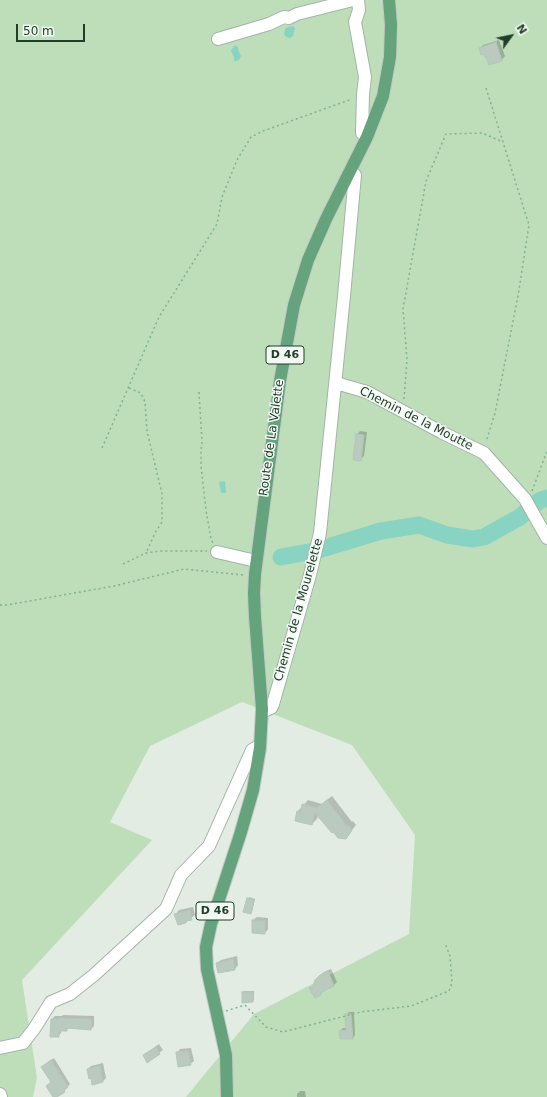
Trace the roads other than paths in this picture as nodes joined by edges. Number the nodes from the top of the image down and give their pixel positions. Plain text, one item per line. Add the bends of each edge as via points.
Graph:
1 (354, 0) edge
2 (358, 0) edge
3 (389, 0) edge
4 (218, 39) dead end
5 (368, 137) junction
6 (350, 171) junction
7 (336, 383) junction
8 (547, 538) edge
9 (217, 552) road end
10 (256, 561) junction
11 (262, 709) junction
12 (260, 748) junction
13 (0, 1048) edge
14 (0, 1094) edge
15 (1, 1097) edge
16 (227, 1097) edge

1 - 4 street via 289,18 284,17
2 - 5 street via 359,10 355,22 365,77 362,133
3 - 5 main road, Route de La Valette / D 46 via 390,57 383,96
5 - 6 main road, Route de La Valette / D 46
6 - 7 street via 355,175
6 - 10 main road, Route de La Valette / D 46 via 308,260 294,305 280,381
7 - 8 street, Chemin de la Moutte via 366,392 484,453 528,504
7 - 11 street, Chemin de la Mourelette via 320,533 273,704 271,708
9 - 10 street
10 - 11 main road, Route de La Valette / D 46 via 254,593
11 - 12 main road, Route de La Valette / D 46
12 - 13 street via 252,750 209,846 181,875 166,909 70,994 51,1002 23,1043
12 - 16 main road, D 46 via 253,790 206,947 207,969 226,1055
14 - 15 street

